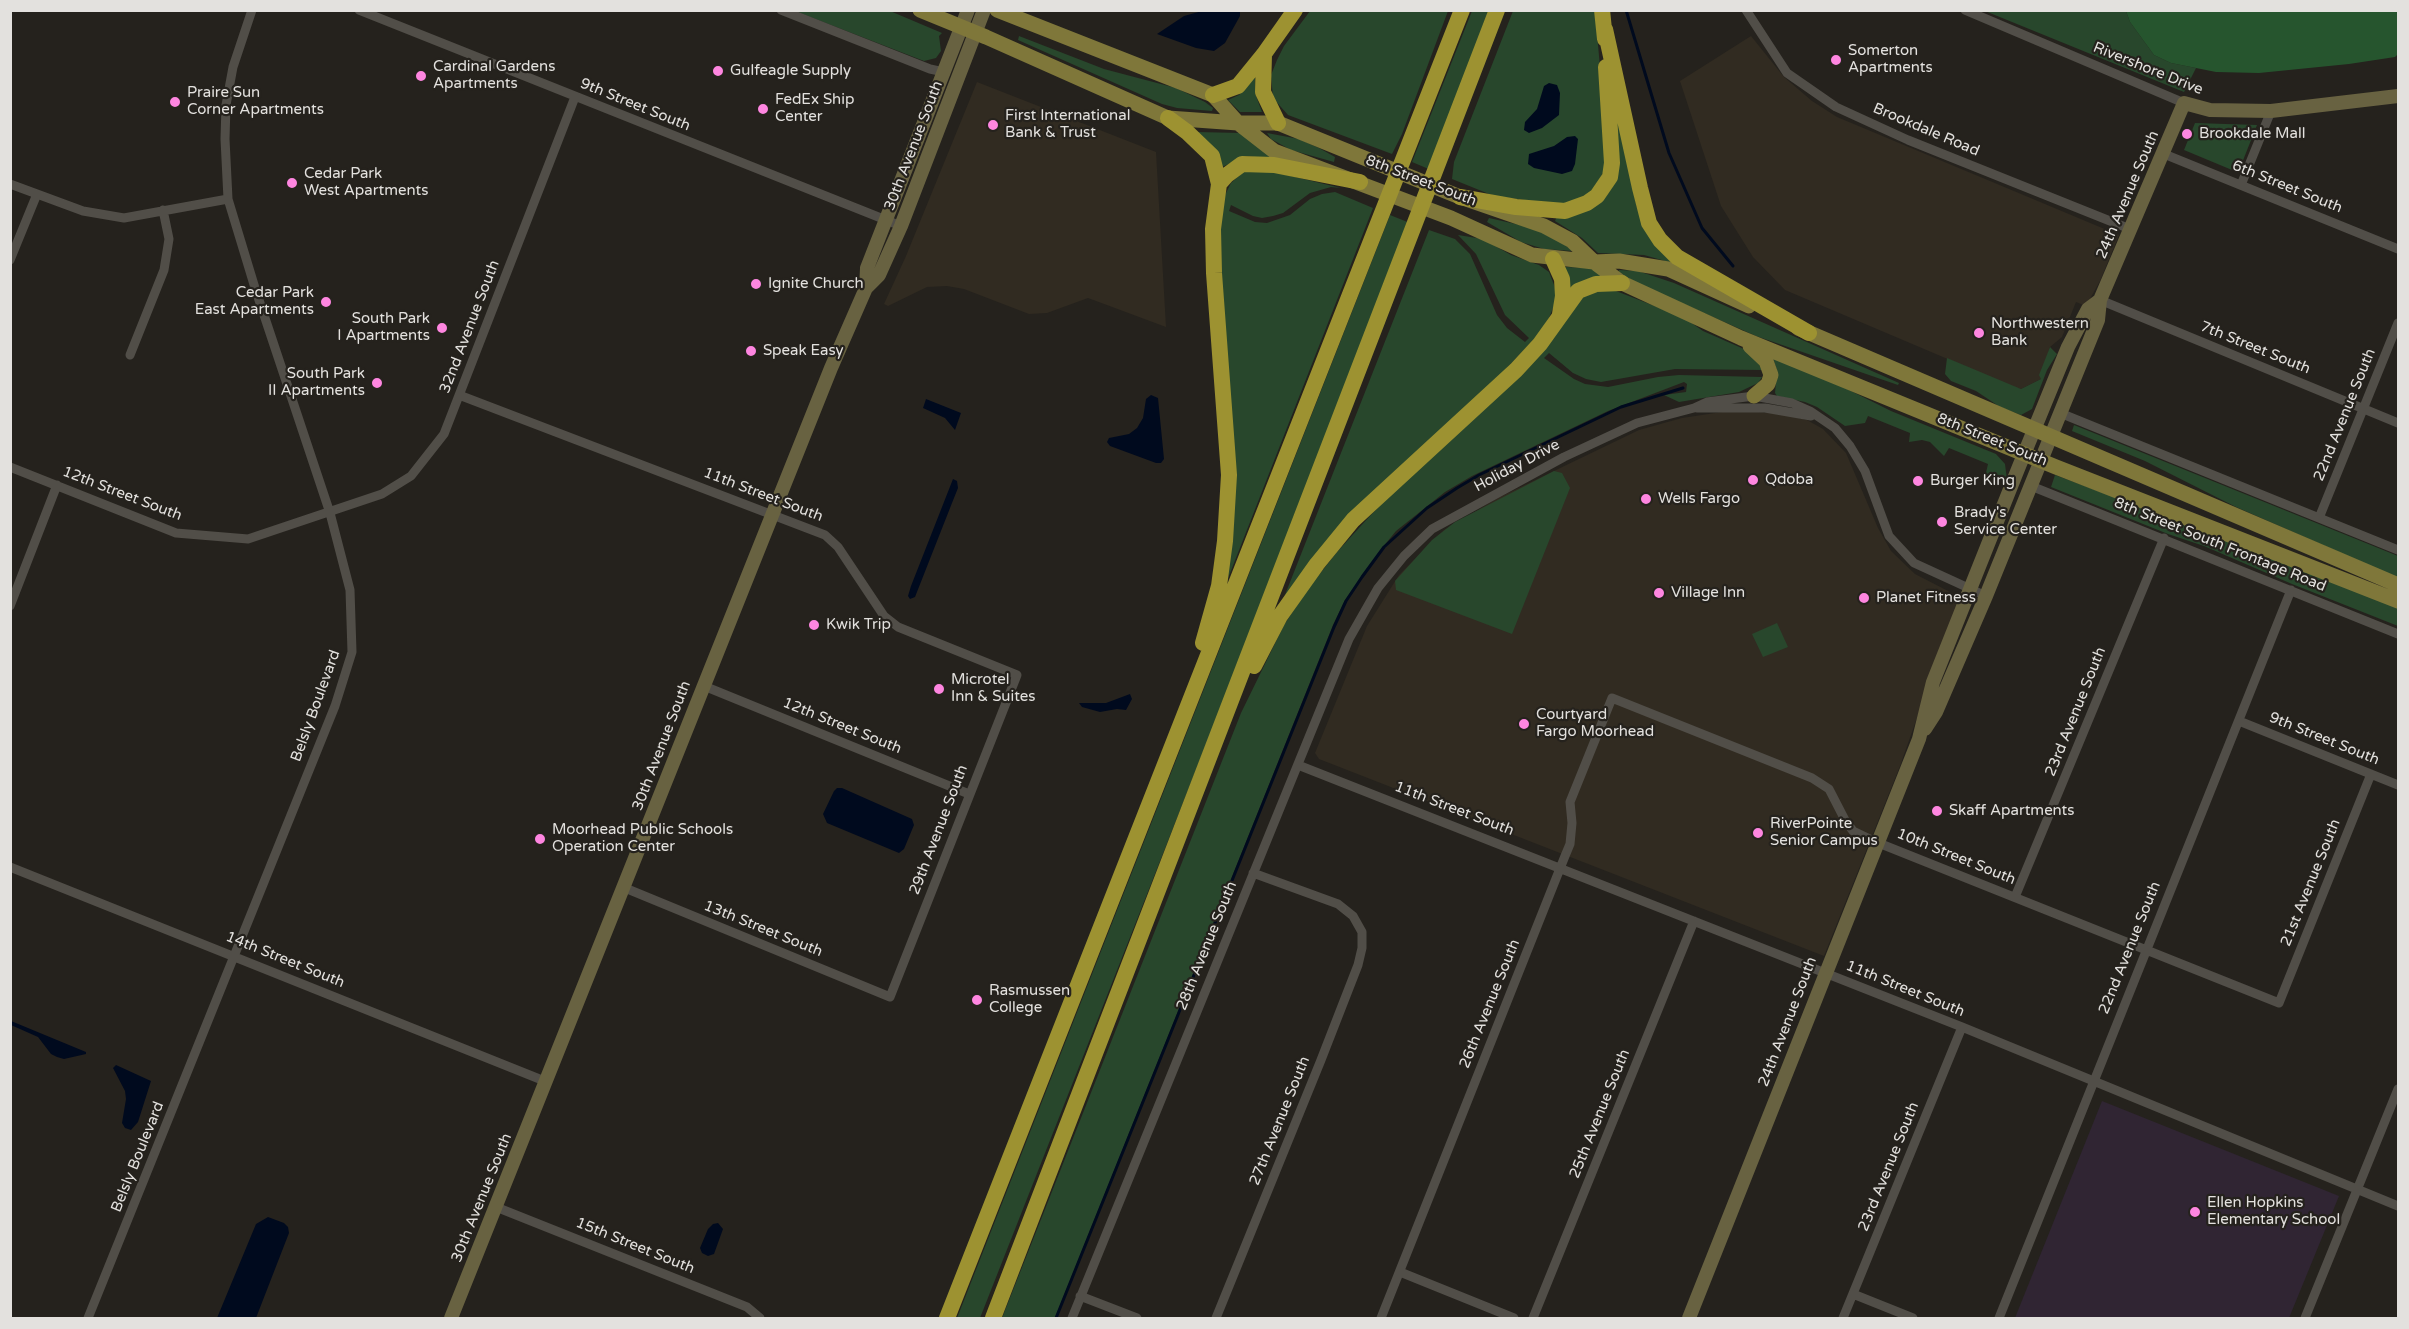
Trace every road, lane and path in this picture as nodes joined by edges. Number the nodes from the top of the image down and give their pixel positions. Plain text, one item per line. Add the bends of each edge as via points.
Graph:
1 (252, 10) edge
2 (359, 10) edge
3 (781, 10) edge
4 (920, 10) edge
5 (968, 10) edge
6 (984, 10) edge
7 (997, 10) edge
8 (1295, 10) edge
9 (1462, 10) edge
10 (1497, 10) edge
11 (1602, 10) edge
12 (1746, 10) edge
13 (1965, 10) edge
14 (961, 27) junction
15 (1605, 29) junction
16 (977, 33) junction
17 (1264, 54) junction
18 (944, 72) junction
19 (1212, 95) junction
20 (575, 97) junction
21 (2397, 98) edge
22 (2184, 103) junction
23 (2271, 111) junction
24 (1168, 118) junction
25 (1238, 123) junction
26 (1278, 123) junction
27 (2164, 154) junction
28 (1360, 182) junction
29 (10, 184) edge
30 (1220, 184) junction
31 (2241, 185) junction
32 (37, 194) junction
33 (1460, 197) junction
34 (228, 199) junction
35 (163, 210) junction
36 (886, 220) junction
37 (901, 226) junction
38 (2130, 229) junction
39 (2398, 249) edge
40 (1553, 259) junction
41 (10, 260) edge
42 (1594, 262) junction
43 (1622, 283) junction
44 (866, 288) junction
45 (2100, 300) junction
46 (1560, 315) junction
47 (2398, 323) edge
48 (1809, 333) junction
49 (1741, 338) junction
50 (130, 356) dead end
51 (459, 395) junction
52 (1754, 396) junction
53 (1694, 408) junction
54 (2364, 409) junction
55 (2060, 413) junction
56 (1823, 420) junction
57 (2398, 423) edge
58 (2034, 430) junction
59 (2050, 436) junction
60 (2025, 453) junction
61 (2041, 460) junction
62 (10, 467) edge
63 (57, 485) junction
64 (2031, 486) junction
65 (330, 513) junction
66 (773, 515) junction
67 (2319, 518) junction
68 (2164, 538) junction
69 (2398, 550) edge
70 (2398, 585) edge
71 (1378, 588) joint
72 (1970, 589) junction
73 (2291, 590) junction
74 (1986, 596) junction
75 (2398, 601) edge
76 (10, 606) edge
77 (2398, 634) edge
78 (1942, 658) junction
79 (1958, 665) junction
80 (1017, 675) joint
81 (704, 686) junction
82 (1612, 698) joint
83 (1231, 702) junction
84 (2239, 721) junction
85 (1918, 739) junction
86 (1170, 753) junction
87 (1298, 765) junction
88 (2371, 774) junction
89 (2398, 785) edge
90 (969, 794) junction
91 (1876, 842) junction
92 (10, 867) edge
93 (1561, 867) junction
94 (1253, 873) junction
95 (625, 888) junction
96 (2016, 897) junction
97 (1694, 921) junction
98 (2146, 950) junction
99 (235, 956) junction
100 (1825, 973) junction
101 (890, 997) joint
102 (2279, 1003) joint
103 (1962, 1027) junction
104 (2093, 1080) junction
105 (547, 1082) junction
106 (2398, 1089) edge
107 (2358, 1189) junction
108 (2398, 1206) edge
109 (496, 1207) junction
110 (1400, 1272) junction
111 (1853, 1294) junction
112 (1080, 1296) junction
113 (760, 1317) edge
114 (88, 1318) edge
115 (451, 1318) edge
116 (947, 1318) edge
117 (993, 1318) edge
118 (1072, 1318) edge
119 (1137, 1318) edge
120 (1216, 1318) edge
121 (1381, 1318) edge
122 (1514, 1318) edge
123 (1533, 1318) edge
124 (1689, 1318) edge
125 (1843, 1318) edge
126 (1912, 1318) edge
127 (1999, 1318) edge
128 (2305, 1318) edge

1 - 34 street, Belsly Boulevard via 233,67 226,105
2 - 20 street, 9th Street South
3 - 18 street
4 - 14 main road, 8th Street South
5 - 14 street, 30th Avenue South
6 - 16 street, 30th Avenue South
7 - 19 main road, 8th Street South
8 - 17 highway
9 - 86 highway
10 - 83 highway
11 - 15 highway
12 - 38 street, Brookdale Road via 1787,73 1836,107
13 - 22 street, Rivershore Drive
14 - 16 main road, 8th Street South
14 - 18 street, 30th Avenue South
15 - 33 highway via 1612,147 1610,177 1604,188 1587,203 1565,212
15 - 48 highway via 1649,223 1677,257
16 - 24 main road, 8th Street South
16 - 37 street, 30th Avenue South
17 - 19 highway via 1238,86
17 - 26 highway via 1263,92
18 - 36 street, 30th Avenue South
19 - 25 main road, 8th Street South
20 - 36 street, 9th Street South
20 - 51 street, 32nd Avenue South
21 - 23 street, Rivershore Drive
22 - 23 street, Rivershore Drive via 2210,110
22 - 27 street, 24th Avenue South
23 - 31 street
24 - 25 main road, 8th Street South
24 - 30 highway via 1212,156
25 - 26 main road, 8th Street South
25 - 28 main road, 8th Street South via 1274,151
26 - 33 main road, 8th Street South
27 - 31 street, 6th Street South
27 - 38 street, 24th Avenue South
28 - 30 highway via 1274,165 1242,164
28 - 40 main road, 8th Street South via 1532,255
29 - 32 street
30 - 86 highway via 1214,262 1229,475 1225,541 1219,586
31 - 39 street, 6th Street South
32 - 35 street via 103,216 124,218
32 - 41 street
33 - 42 main road, 8th Street South via 1544,226 1572,241
34 - 35 street
34 - 65 street, Belsly Boulevard
35 - 50 street via 169,239 164,270
36 - 37 street, 9th Street South
36 - 44 street, 30th Avenue South via 867,268
37 - 44 street, 30th Avenue South via 879,275
38 - 45 street, 24th Avenue South
40 - 42 main road, 8th Street South
40 - 46 highway via 1562,279
42 - 43 main road, 8th Street South
42 - 48 main road, 8th Street South via 1619,261 1668,269
43 - 46 highway via 1596,284 1578,291
43 - 49 main road, 8th Street South
44 - 66 street, 30th Avenue South
45 - 54 street, 7th Street South
45 - 55 street, 24th Avenue South via 2098,320
45 - 58 street, 24th Avenue South via 2088,309 2068,347
46 - 83 highway via 1516,370 1353,520 1280,616
47 - 54 street, 22nd Avenue South
48 - 58 main road, 8th Street South
49 - 52 main road via 1766,361 1771,375 1768,384
49 - 60 main road, 8th Street South
51 - 65 street, 32nd Avenue South via 444,434 411,476 382,494
51 - 66 street, 11th Street South
52 - 53 street, Holiday Drive via 1707,402
52 - 56 street, Holiday Drive via 1792,403
53 - 56 street, Holiday Drive via 1765,408
53 - 71 street, Holiday Drive via 1637,423 1564,457 1432,529
54 - 57 street, 7th Street South
54 - 67 street, 22nd Avenue South
55 - 59 street, 24th Avenue South
55 - 67 street
56 - 72 street, Holiday Drive via 1850,446 1865,471 1889,536 1914,563
58 - 59 main road, 8th Street South
58 - 60 street, 24th Avenue South
59 - 61 street, 24th Avenue South
59 - 70 main road, 8th Street South
60 - 61 main road, 8th Street South
60 - 72 street, 24th Avenue South
61 - 64 street, 24th Avenue South
61 - 75 main road, 8th Street South
62 - 63 street, 12th Street South
63 - 65 street, 12th Street South via 176,533 248,539
63 - 76 street
64 - 68 street, 8th Street South Frontage Road
64 - 74 street, 24th Avenue South
65 - 99 street, Belsly Boulevard via 350,590 352,652 335,706
66 - 80 street, 11th Street South via 825,535 838,547 884,616 898,627
66 - 81 street, 30th Avenue South
67 - 69 street
68 - 73 street, 8th Street South Frontage Road
68 - 96 street, 23rd Avenue South
71 - 87 street, 28th Avenue South via 1349,639
72 - 74 street, Holiday Drive
72 - 78 street, 24th Avenue South
73 - 77 street, 8th Street South Frontage Road
73 - 84 street, 22nd Avenue South
74 - 79 street, 24th Avenue South
78 - 79 street
78 - 85 street, 24th Avenue South
79 - 85 street, 24th Avenue South
80 - 90 street, 29th Avenue South
81 - 90 street, 12th Street South
81 - 95 street, 30th Avenue South
82 - 91 street, 10th Street South via 1812,778 1829,789 1853,831
82 - 93 street, 26th Avenue South via 1570,802 1570,844
83 - 117 highway
84 - 88 street, 9th Street South
84 - 98 street, 22nd Avenue South
85 - 91 street, 24th Avenue South
86 - 116 highway
87 - 93 street, 11th Street South
87 - 94 street, 28th Avenue South
88 - 89 street, 9th Street South
88 - 102 street, 21st Avenue South
90 - 101 street, 29th Avenue South
91 - 96 street, 10th Street South
91 - 100 street, 24th Avenue South
92 - 99 street, 14th Street South
93 - 97 street, 11th Street South
93 - 110 street, 26th Avenue South
94 - 112 street, 28th Avenue South
94 - 120 street, 27th Avenue South via 1338,904 1353,916 1362,932 1362,948
95 - 101 street, 13th Street South
95 - 105 street, 30th Avenue South
96 - 98 street, 10th Street South
97 - 100 street, 11th Street South
97 - 123 street, 25th Avenue South
98 - 102 street, 10th Street South
98 - 104 street, 22nd Avenue South
99 - 105 street, 14th Street South
99 - 114 street, Belsly Boulevard
100 - 103 street, 11th Street South
100 - 124 street, 24th Avenue South
103 - 104 street, 11th Street South
103 - 111 street, 23rd Avenue South
104 - 107 street, 11th Street South
104 - 127 street, 22nd Avenue South
105 - 109 street, 30th Avenue South
106 - 107 street
107 - 108 street, 11th Street South
107 - 128 street
109 - 113 street, 15th Street South via 747,1307
109 - 115 street, 30th Avenue South
110 - 121 street, 26th Avenue South
110 - 122 street
111 - 125 street, 23rd Avenue South
111 - 126 street
112 - 118 street, 28th Avenue South
112 - 119 street

